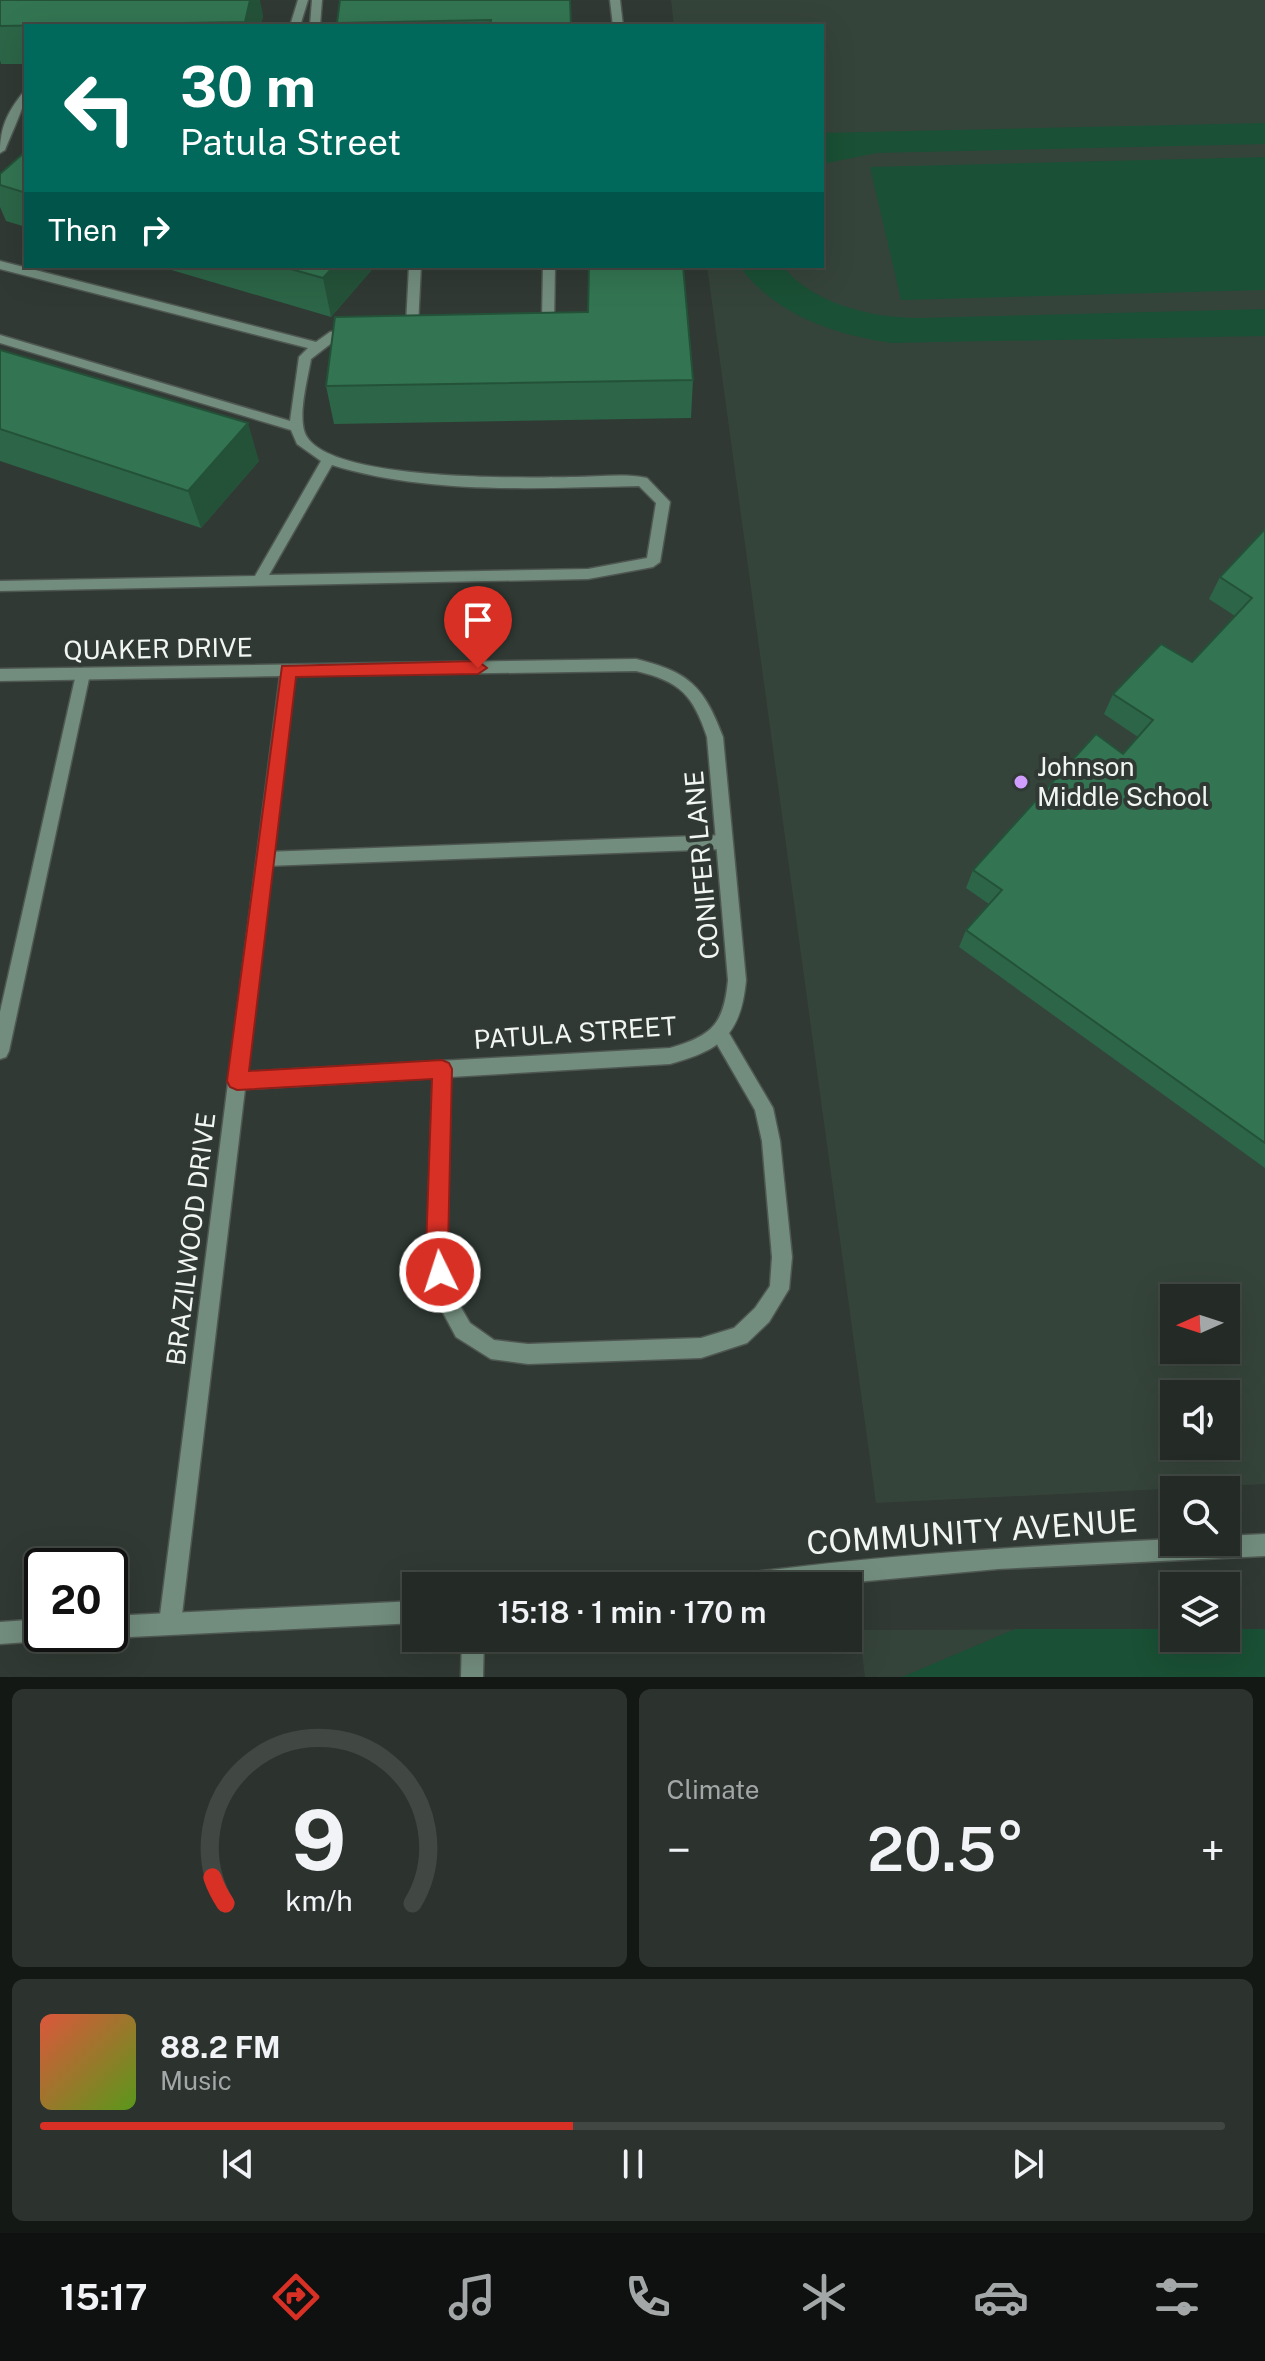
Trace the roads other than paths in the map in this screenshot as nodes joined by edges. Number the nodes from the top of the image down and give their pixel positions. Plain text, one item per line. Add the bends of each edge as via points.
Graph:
1 (303, 0) edge
2 (317, 0) edge
3 (615, 0) edge
4 (296, 24) edge
5 (315, 24) edge
6 (618, 24) edge
7 (24, 98) edge
8 (0, 150) edge
9 (0, 265) edge
10 (415, 268) edge
11 (549, 268) edge
12 (518, 324) edge
13 (414, 325) edge
14 (362, 330) edge
15 (0, 339) edge
16 (318, 347) junction
17 (296, 427) junction
18 (329, 458) junction
19 (259, 581) junction
20 (0, 586) edge
21 (288, 670) junction
22 (83, 674) junction
23 (0, 675) edge
24 (695, 690) joint
25 (724, 842) junction
26 (265, 859) junction
27 (720, 1034) junction
28 (0, 1051) edge
29 (442, 1069) junction
30 (237, 1081) junction
31 (1265, 1545) edge
32 (838, 1572) edge
33 (402, 1613) edge
34 (170, 1623) junction
35 (128, 1626) edge
36 (24, 1631) edge
37 (0, 1633) edge
38 (473, 1652) edge
39 (472, 1677) edge

1 - 4 street
2 - 5 street
3 - 6 street
7 - 8 street via 13,112
9 - 16 street
10 - 13 street
11 - 12 street via 548,323
14 - 16 street via 334,335
15 - 17 street
16 - 17 street via 305,357
17 - 18 street via 304,445
18 - 19 street
18 - 19 street via 347,468 485,483 642,481 663,502 653,562 588,574
19 - 20 street
21 - 22 street, QUAKER DRIVE
21 - 24 street, QUAKER DRIVE via 636,665 671,673
21 - 26 street, BRAZILWOOD DRIVE
22 - 23 street, QUAKER DRIVE
22 - 28 street
24 - 25 street, CONIFER LANE via 715,737
25 - 26 street
25 - 27 street, CONIFER LANE via 737,980 735,1010
26 - 30 street, BRAZILWOOD DRIVE
27 - 29 street, PATULA STREET via 697,1049 670,1056
27 - 29 street via 764,1108 782,1257 779,1289 762,1315 740,1336 701,1348 528,1354 491,1349 463,1330 443,1294 437,1249
29 - 30 street, PATULA STREET
30 - 34 street, BRAZILWOOD DRIVE
31 - 32 street, COMMUNITY AVENUE
33 - 34 street
34 - 35 street
36 - 37 street
38 - 39 street

